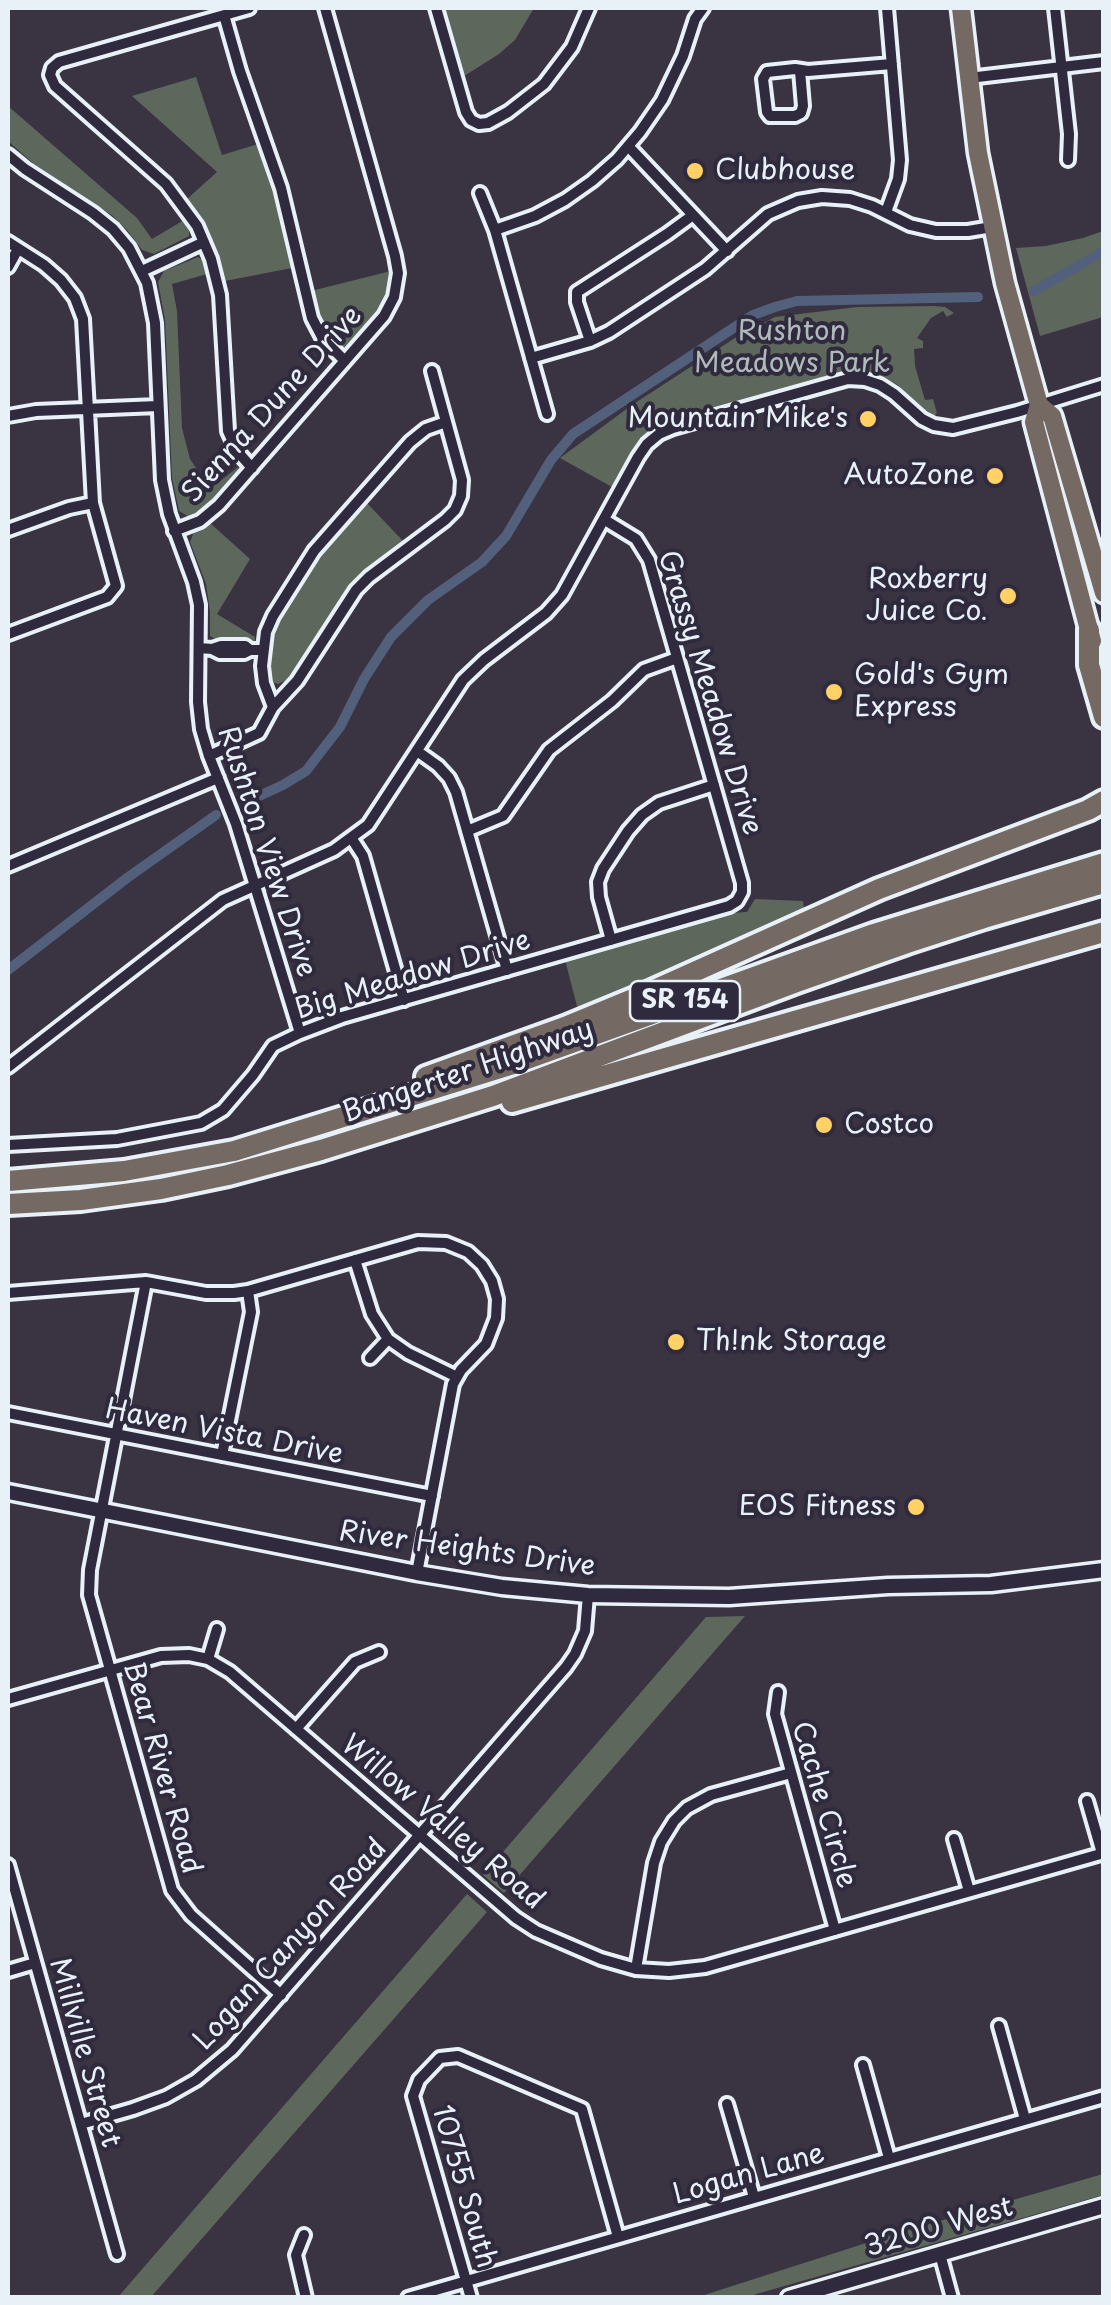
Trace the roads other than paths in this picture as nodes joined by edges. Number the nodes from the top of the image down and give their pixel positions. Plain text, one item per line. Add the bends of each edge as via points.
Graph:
1 (249, 8) edge
2 (326, 8) edge
3 (436, 8) edge
4 (589, 8) edge
5 (703, 8) edge
6 (887, 8) edge
7 (961, 8) edge
8 (1054, 8) edge
9 (224, 15) junction
10 (1104, 62) edge
11 (892, 64) junction
12 (1061, 68) junction
13 (800, 71) junction
14 (968, 78) junction
15 (628, 146) junction
16 (8, 154) edge
17 (1068, 160) dead end
18 (480, 192) dead end
19 (886, 212) junction
20 (692, 214) junction
21 (992, 228) junction
22 (496, 230) junction
23 (8, 242) edge
24 (204, 242) junction
25 (18, 250) junction
26 (727, 251) junction
27 (8, 267) edge
28 (142, 271) junction
29 (590, 340) junction
30 (531, 358) junction
31 (345, 361) junction
32 (432, 371) dead end
33 (1104, 385) edge
34 (1039, 405) junction
35 (158, 406) junction
36 (88, 409) junction
37 (547, 414) dead end
38 (8, 416) edge
39 (446, 422) junction
40 (252, 468) junction
41 (93, 503) junction
42 (604, 520) junction
43 (8, 530) edge
44 (174, 530) junction
45 (1104, 592) edge
46 (1089, 630) junction
47 (8, 634) edge
48 (206, 649) junction
49 (256, 650) junction
50 (677, 658) junction
51 (1104, 679) edge
52 (273, 707) junction
53 (1104, 717) edge
54 (417, 751) junction
55 (209, 756) junction
56 (218, 778) junction
57 (714, 784) junction
58 (1104, 800) edge
59 (1104, 821) edge
60 (467, 831) junction
61 (1020, 837) junction
62 (352, 839) junction
63 (1104, 863) edge
64 (8, 866) edge
65 (1104, 883) edge
66 (255, 885) junction
67 (740, 897) joint
68 (1101, 932) edge
69 (611, 940) junction
70 (507, 970) junction
71 (404, 1000) junction
72 (300, 1033) junction
73 (8, 1067) edge
74 (266, 1141) junction
75 (8, 1145) edge
76 (321, 1150) junction
77 (8, 1181) edge
78 (8, 1204) edge
79 (355, 1260) junction
80 (146, 1282) junction
81 (248, 1291) junction
82 (8, 1293) edge
83 (388, 1339) junction
84 (370, 1358) dead end
85 (456, 1376) junction
86 (8, 1414) edge
87 (116, 1435) junction
88 (222, 1456) junction
89 (8, 1492) edge
90 (432, 1496) junction
91 (102, 1510) junction
92 (1104, 1570) edge
93 (417, 1573) junction
94 (588, 1595) junction
95 (217, 1629) dead end
96 (379, 1652) dead end
97 (208, 1659) junction
98 (109, 1670) junction
99 (778, 1692) dead end
100 (8, 1698) edge
101 (296, 1729) junction
102 (791, 1773) junction
103 (1086, 1801) dead end
104 (420, 1836) junction
105 (954, 1839) dead end
106 (1103, 1853) edge
107 (8, 1866) edge
108 (970, 1891) junction
109 (834, 1930) junction
110 (35, 1964) junction
111 (636, 1969) junction
112 (8, 1971) edge
113 (282, 1995) junction
114 (999, 2026) dead end
115 (863, 2065) dead end
116 (1104, 2097) edge
117 (727, 2104) dead end
118 (1026, 2119) junction
119 (80, 2124) junction
120 (889, 2158) junction
121 (754, 2198) junction
122 (1104, 2206) edge
123 (304, 2235) dead end
124 (618, 2236) junction
125 (118, 2254) dead end
126 (940, 2254) junction
127 (466, 2280) junction
128 (306, 2298) edge
129 (408, 2298) edge
130 (471, 2298) edge
131 (788, 2298) edge
132 (952, 2298) edge

1 - 9 street
2 - 31 street, Sienna Dune Drive via 398,273 388,310
3 - 4 street via 466,112 484,124 544,84 572,47
5 - 15 street via 670,86
6 - 11 street
7 - 14 main road
8 - 12 street
9 - 24 street via 60,62 50,71 55,86 166,184
9 - 31 street via 281,188 312,318
10 - 12 street
11 - 13 street
11 - 19 street via 900,166
12 - 14 street
12 - 17 street
13 - 13 street via 801,113 770,116 764,74
14 - 21 main road
15 - 20 street
15 - 22 street via 565,200
16 - 28 street, Rushton View Drive via 103,221
18 - 22 street
19 - 21 street via 936,232
19 - 26 street via 850,199 798,201 768,214
20 - 26 street
20 - 29 street via 578,292
21 - 34 main road
22 - 30 street
23 - 25 street
24 - 28 street
24 - 40 street via 220,295 228,430
25 - 27 street
25 - 36 street via 53,272 80,308
26 - 29 street
28 - 35 street, Rushton View Drive via 153,310
29 - 30 street
30 - 37 street
31 - 40 street, Sienna Dune Drive
32 - 39 street
33 - 34 street
34 - 42 street via 942,427 922,420 880,385 840,380 660,434 642,450
34 - 45 main road via 1052,416
34 - 46 main road via 1034,422
35 - 36 street
35 - 44 street, Rushton View Drive via 162,480
36 - 38 street
36 - 41 street
39 - 49 street via 414,436 314,551
39 - 52 street via 462,480 455,510 356,590
40 - 44 street, Sienna Dune Drive via 213,511
41 - 43 street
41 - 47 street via 114,591
42 - 50 street, Grassy Meadow Drive via 647,554
42 - 54 street via 554,604 470,673
44 - 48 street, Rushton View Drive via 197,593
46 - 51 main road
46 - 53 highway via 1088,665
48 - 49 street
48 - 55 street, Rushton View Drive via 199,715
49 - 52 street
50 - 57 street, Grassy Meadow Drive
50 - 60 street via 644,670 549,750 507,812
52 - 55 street via 259,733
54 - 60 street via 448,778
54 - 62 street
55 - 56 street, Rushton View Drive
56 - 64 street
56 - 66 street, Rushton View Drive
57 - 67 street, Grassy Meadow Drive via 742,882
57 - 69 street via 659,804 628,830 598,882
58 - 61 highway
59 - 61 highway
60 - 70 street
61 - 74 highway via 892,884 566,1026
62 - 66 street
62 - 71 street via 363,856
63 - 74 highway, Bangerter Highway / SR 154 via 874,934 510,1065
65 - 76 highway, Bangerter Highway / SR 154 via 852,962 529,1083
66 - 72 street, Rushton View Drive
66 - 73 street via 208,911
67 - 69 street, Big Meadow Drive via 729,906
68 - 76 highway
69 - 70 street, Big Meadow Drive
70 - 71 street, Big Meadow Drive
71 - 72 street, Big Meadow Drive
72 - 75 street, Big Meadow Drive via 273,1046 228,1105 201,1123 117,1139
74 - 77 highway, Bangerter Highway / SR 154 via 158,1166
76 - 78 highway, Bangerter Highway / SR 154 via 161,1189
79 - 81 street
79 - 83 street via 372,1314
79 - 85 street via 432,1241 461,1248 482,1264 495,1290 496,1318 486,1344
80 - 81 street
80 - 82 street
80 - 87 street, Bear River Road
81 - 88 street via 251,1308
83 - 84 street
83 - 85 street
85 - 90 street
86 - 87 street, Haven Vista Drive
87 - 88 street, Haven Vista Drive
87 - 91 street, Bear River Road
88 - 90 street, Haven Vista Drive
89 - 91 street, River Heights Drive
90 - 93 street
91 - 93 street, River Heights Drive
91 - 98 street, Bear River Road via 89,1596
92 - 94 street, River Heights Drive via 992,1584 762,1596
93 - 94 street, River Heights Drive
94 - 104 street, Logan Canyon Road via 585,1631 571,1661
95 - 97 street
96 - 101 street via 355,1662
97 - 98 street via 170,1654
97 - 101 street, Willow Valley Road
98 - 100 street
98 - 113 street, Bear River Road via 172,1890
99 - 102 street, Cache Circle via 774,1714
101 - 104 street, Willow Valley Road
102 - 109 street, Cache Circle
102 - 111 street via 702,1799 674,1821 655,1856
103 - 106 street
104 - 111 street, Willow Valley Road via 526,1925
104 - 113 street, Logan Canyon Road
105 - 108 street
106 - 108 street, Willow Valley Road
107 - 110 street, Millville Street
108 - 109 street, Willow Valley Road
109 - 111 street, Willow Valley Road via 705,1967
110 - 112 street
110 - 119 street, Millville Street
113 - 119 street, Logan Canyon Road via 196,2080 150,2103
114 - 118 street
115 - 120 street
116 - 118 street, Logan Lane
117 - 121 street
118 - 120 street, Logan Lane
119 - 125 street, Millville Street
120 - 121 street, Logan Lane
121 - 124 street, Logan Lane
122 - 126 street, 3200 West
123 - 128 street via 296,2255
124 - 127 street, Logan Lane
124 - 127 street, 10755 South via 582,2110 453,2056 436,2060 418,2080 414,2099
126 - 131 street, 3200 West
126 - 132 street
127 - 129 street, Logan Lane
127 - 130 street, 10755 South

